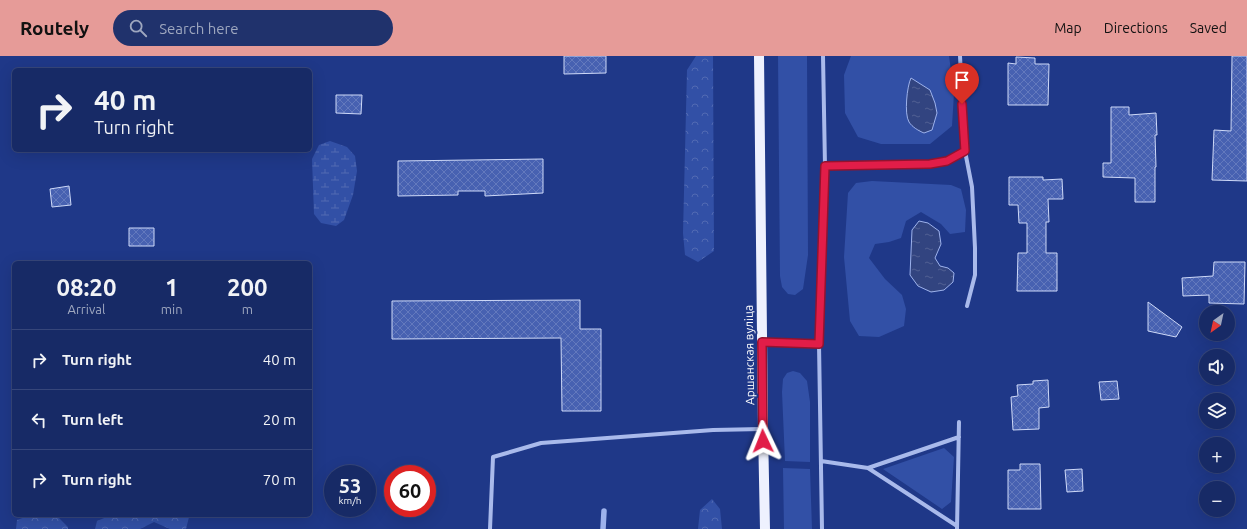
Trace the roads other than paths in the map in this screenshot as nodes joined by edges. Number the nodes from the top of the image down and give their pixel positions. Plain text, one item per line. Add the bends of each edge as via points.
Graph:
1 (760, 56) edge
2 (823, 56) edge
3 (960, 56) edge
4 (965, 151) junction
5 (825, 166) junction
6 (967, 306) dead end
7 (762, 342) junction
8 (819, 344) junction
9 (959, 422) dead end
10 (763, 429) junction
11 (959, 437) junction
12 (821, 461) junction
13 (868, 468) junction
14 (957, 527) edge
15 (490, 529) edge
16 (765, 529) edge
17 (822, 529) edge

1 - 7 main road, Аршанская вуліца
2 - 5 street
3 - 4 street
4 - 5 street via 947,161 930,164
4 - 6 street via 972,187 975,248 975,275
5 - 8 street
7 - 8 street
7 - 10 main road, Аршанская вуліца
8 - 12 street
9 - 11 street
10 - 15 street via 713,430 541,443 493,456
10 - 16 main road, Аршанская вуліца
11 - 13 street
11 - 14 street
12 - 13 street
12 - 17 street
13 - 14 street

